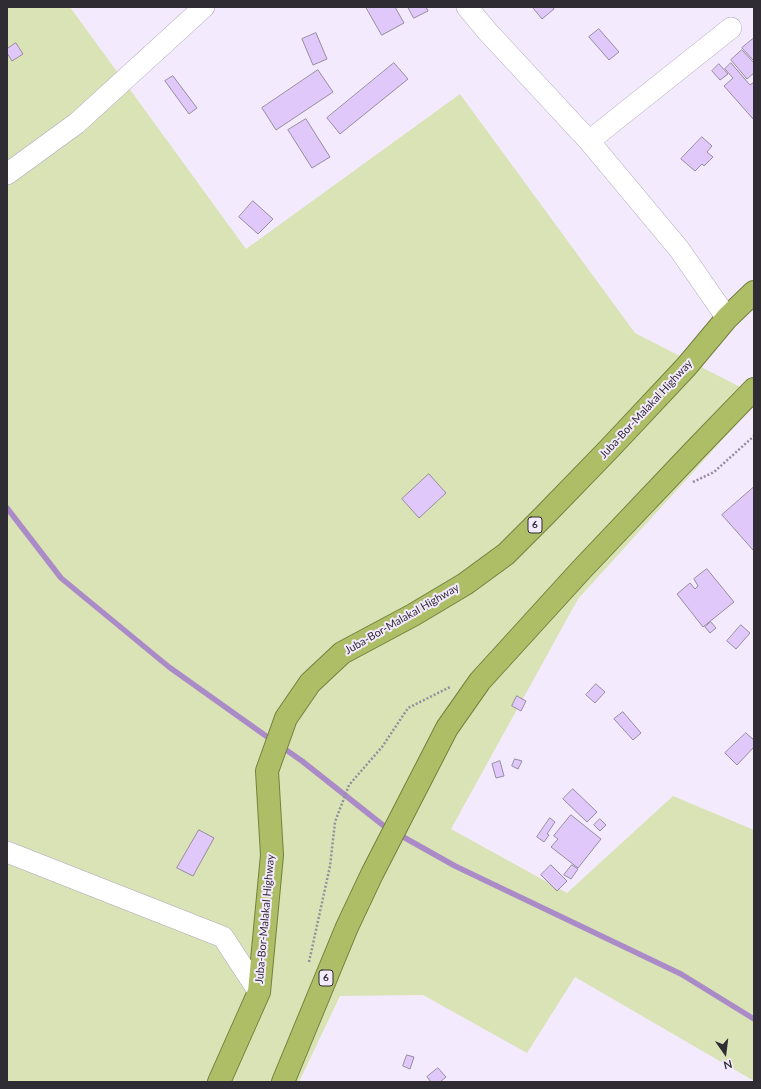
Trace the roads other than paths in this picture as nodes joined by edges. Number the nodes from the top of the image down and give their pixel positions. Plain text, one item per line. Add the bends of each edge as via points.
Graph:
1 (204, 7) edge
2 (467, 7) edge
3 (731, 28) dead end
4 (589, 141) junction
5 (7, 174) edge
6 (754, 292) edge
7 (728, 318) junction
8 (754, 389) edge
9 (7, 852) edge
10 (259, 992) junction
11 (219, 1082) edge
12 (283, 1082) edge

1 - 5 street via 77,123
2 - 4 street
3 - 4 street
4 - 7 street via 679,249
6 - 7 highway, Juba-Bor-Malakal Highway / 6
7 - 10 highway, Juba-Bor-Malakal Highway / 6 via 609,449 506,554 465,584 342,653 310,683 286,718 267,771 272,855
8 - 12 highway, 6 via 582,569 480,681 447,728 347,927
9 - 10 street via 222,937
10 - 11 highway, Juba-Bor-Malakal Highway / 6

